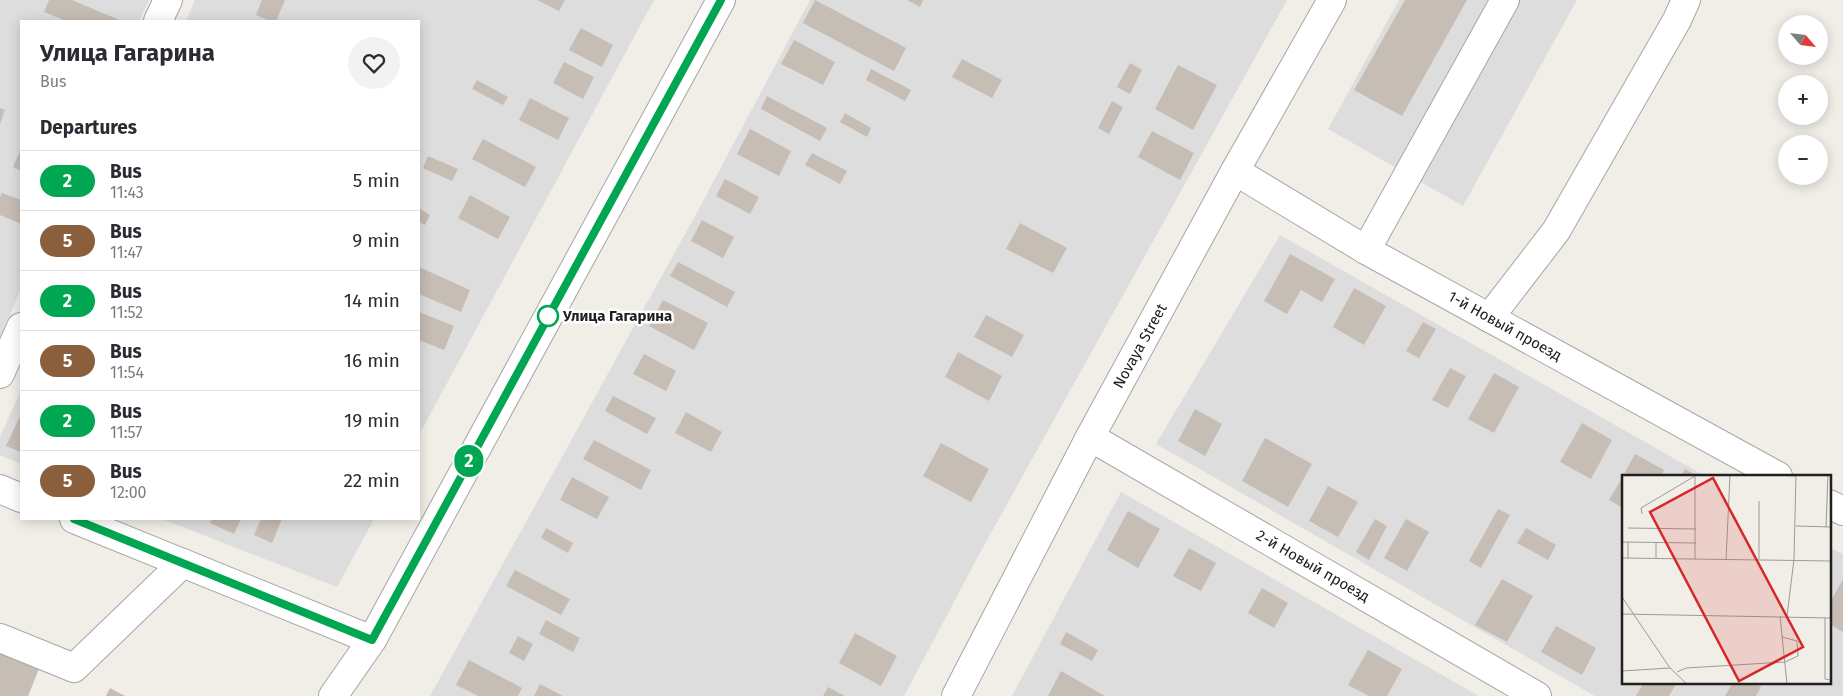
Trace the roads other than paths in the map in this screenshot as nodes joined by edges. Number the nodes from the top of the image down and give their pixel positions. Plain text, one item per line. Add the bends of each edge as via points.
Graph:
1 (168, 0) edge
2 (721, 0) edge
3 (1332, 0) edge
4 (1505, 0) edge
5 (1686, 0) edge
6 (158, 20) edge
7 (1236, 171) junction
8 (1366, 250) junction
9 (1489, 318) junction
10 (20, 329) edge
11 (0, 374) edge
12 (1090, 437) junction
13 (1776, 475) edge
14 (0, 489) edge
15 (20, 498) edge
16 (1830, 504) edge
17 (1843, 511) edge
18 (76, 520) edge
19 (183, 563) junction
20 (0, 638) edge
21 (372, 640) junction
22 (334, 696) edge
23 (956, 696) edge
24 (1537, 696) edge

1 - 6 street
2 - 21 street
3 - 7 street, Novaya Street
4 - 8 street
5 - 9 street via 1556,231
7 - 8 street, 1-й Новый проезд
7 - 12 street, Novaya Street
8 - 9 street, 1-й Новый проезд
9 - 13 street, 1-й Новый проезд
10 - 11 street
12 - 23 street, Novaya Street
12 - 24 street, 2-й Новый проезд
14 - 15 street
16 - 17 street
18 - 19 street
19 - 20 street via 74,668
19 - 21 street
21 - 22 street

